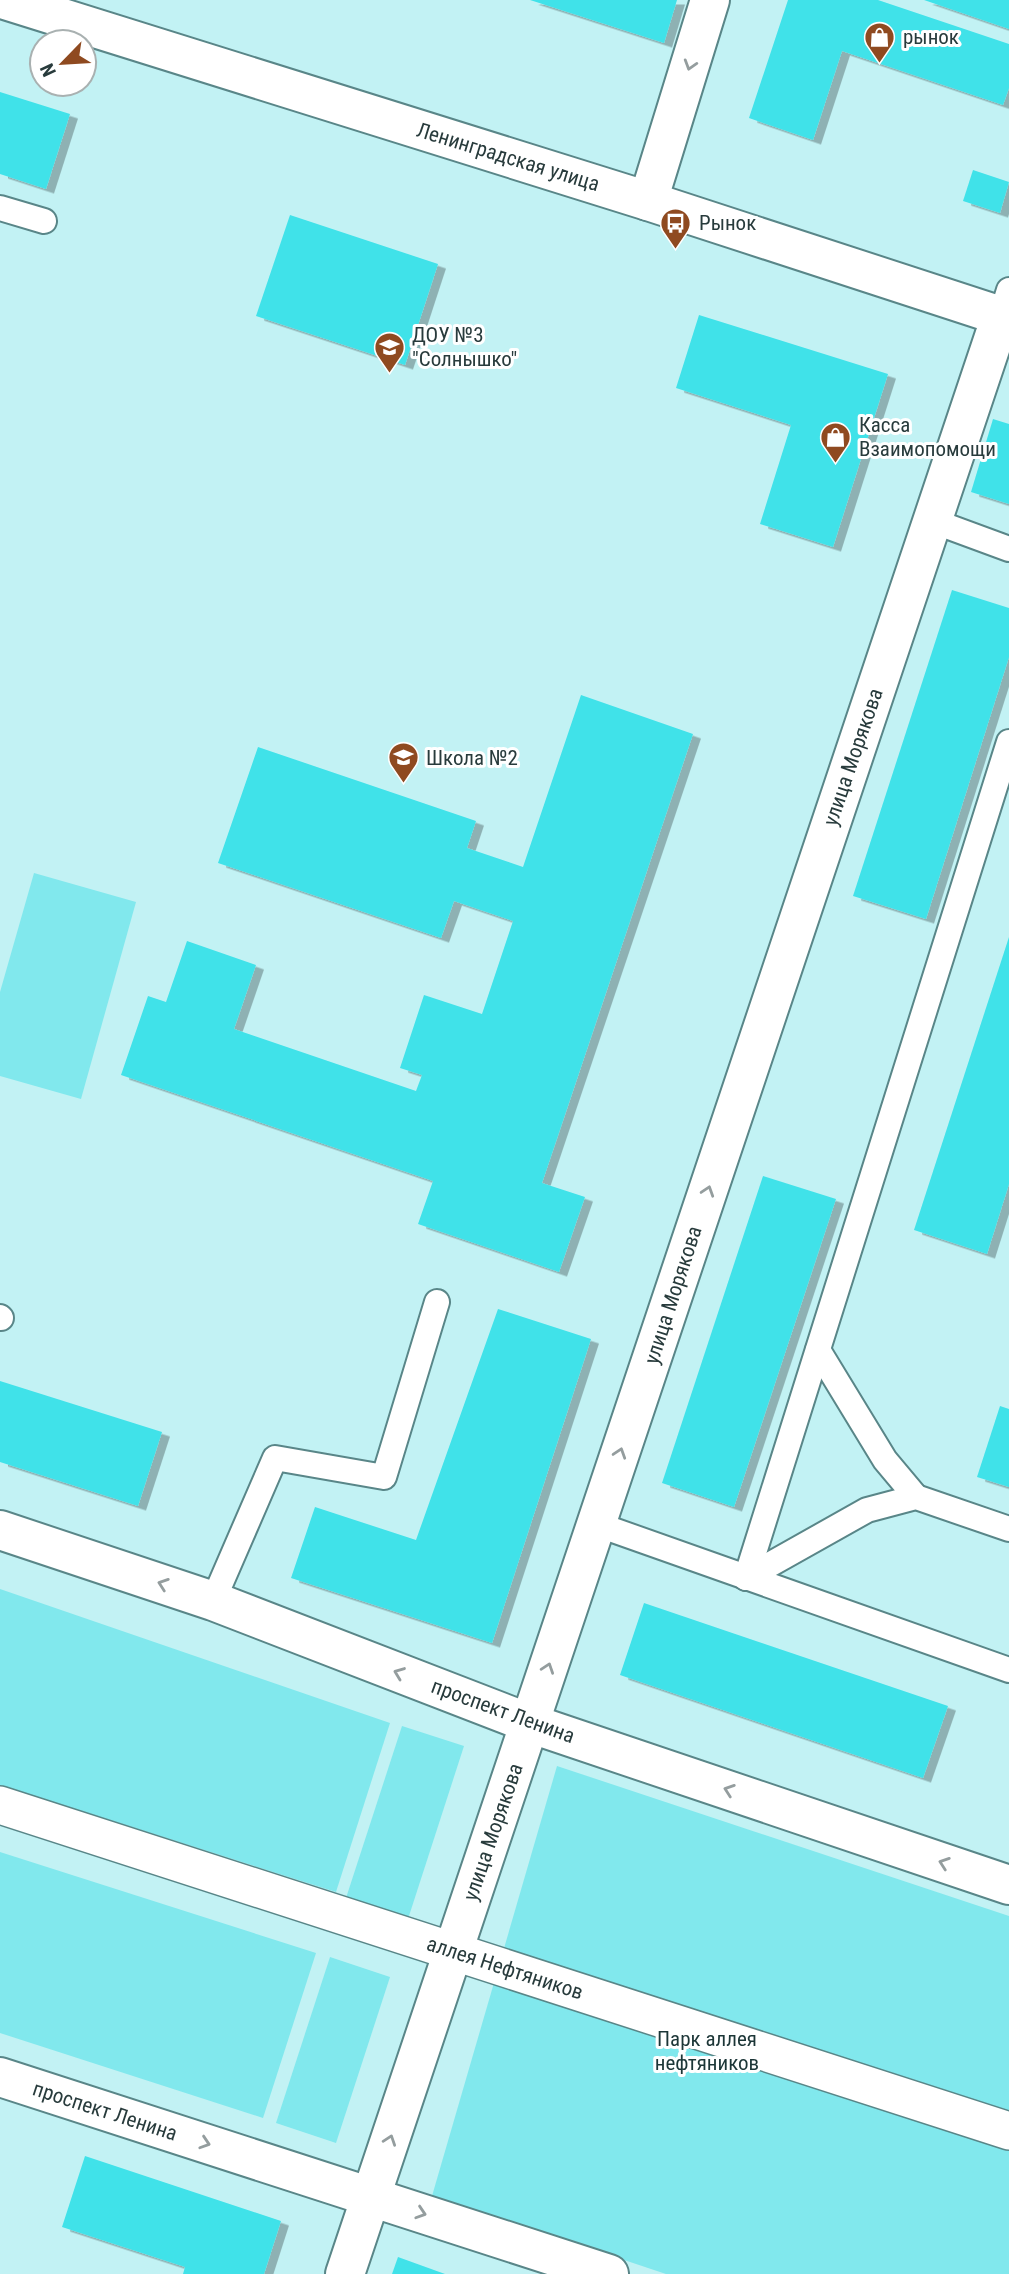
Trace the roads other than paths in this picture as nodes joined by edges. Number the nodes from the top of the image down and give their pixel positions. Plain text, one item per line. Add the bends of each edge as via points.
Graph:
1 (5, 0) edge
2 (710, 0) edge
3 (648, 201) junction
4 (0, 208) edge
5 (44, 221) dead end
6 (1007, 308) edge
7 (933, 521) junction
8 (1009, 549) edge
9 (1009, 742) edge
10 (437, 1302) dead end
11 (818, 1350) junction
12 (916, 1497) junction
13 (596, 1524) junction
14 (1009, 1529) edge
15 (0, 1530) edge
16 (747, 1578) junction
17 (213, 1601) junction
18 (1009, 1670) edge
19 (529, 1723) junction
20 (0, 1805) edge
21 (1009, 1885) edge
22 (453, 1951) junction
23 (0, 2077) edge
24 (1009, 2131) edge
25 (370, 2197) junction
26 (345, 2274) edge
27 (609, 2274) edge

1 - 3 main road, Ленинградская улица
2 -> 3 main road
3 - 6 main road, Ленинградская улица
4 - 5 lane
6 - 7 main road, улица Морякова
7 - 8 lane
13 -> 7 main road, улица Морякова
9 - 11 lane
10 - 17 lane via 384,1478 275,1458
11 - 12 lane via 885,1460
11 - 16 lane
12 - 14 lane
12 - 16 lane via 867,1510
13 - 16 lane
19 -> 13 main road, улица Морякова
17 -> 15 main road, проспект Ленина
16 - 18 lane
19 -> 17 main road, проспект Ленина
21 -> 19 main road, проспект Ленина
19 - 22 main road, улица Морякова
20 - 22 street, аллея Нефтяников
22 - 24 street, аллея Нефтяников
25 -> 22 main road, улица Морякова
23 -> 25 main road, проспект Ленина
25 - 26 main road, улица Морякова
25 -> 27 main road, проспект Ленина

